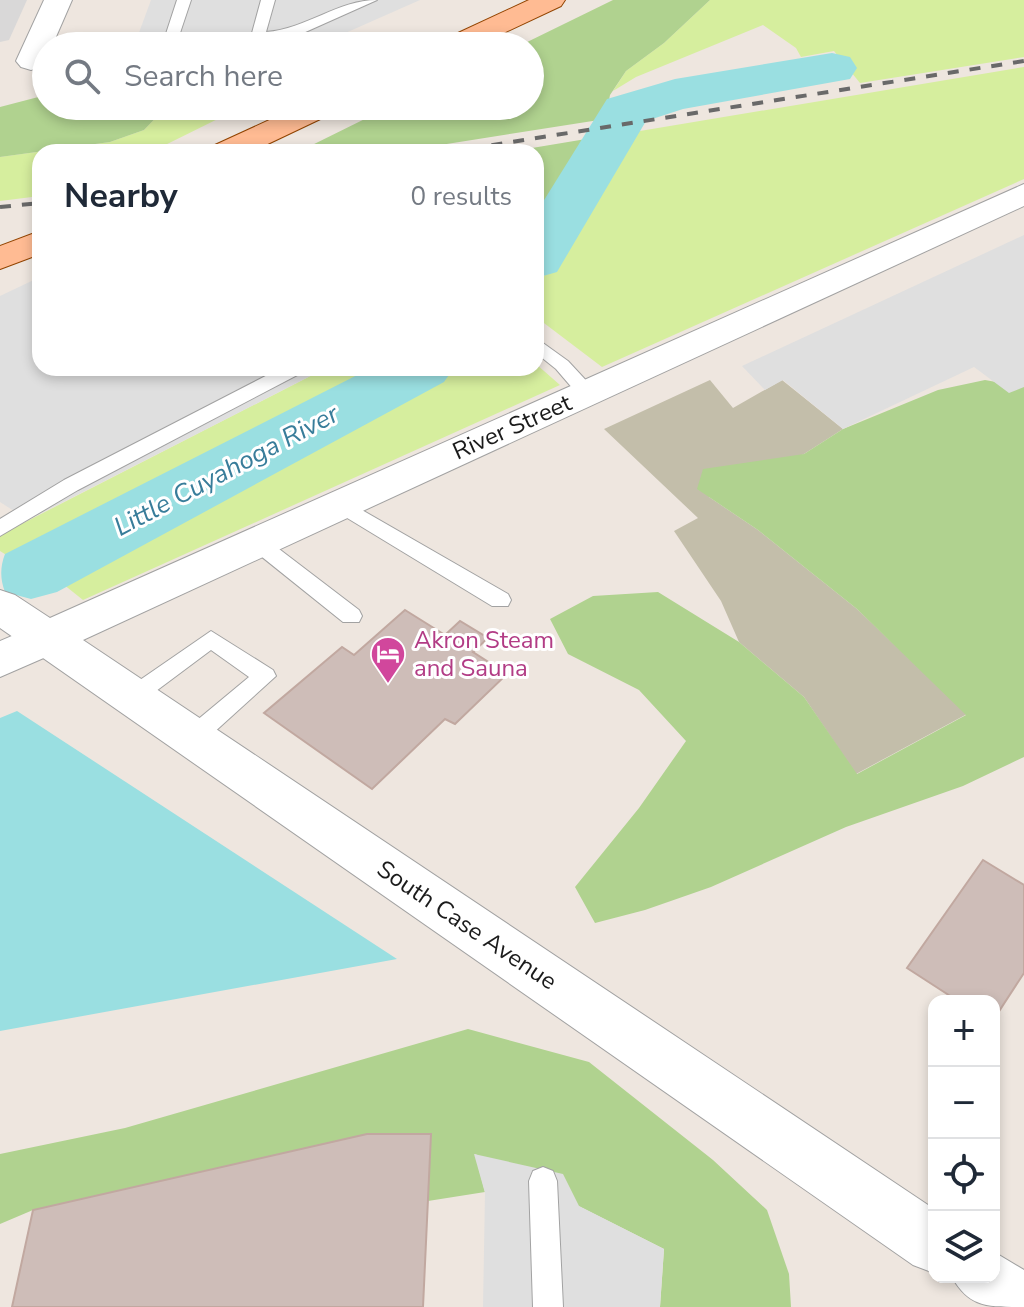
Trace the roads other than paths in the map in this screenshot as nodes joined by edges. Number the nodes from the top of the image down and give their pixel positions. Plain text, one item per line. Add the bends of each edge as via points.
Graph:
1 (58, 0) edge
2 (184, 0) edge
3 (268, 0) edge
4 (370, 0) edge
5 (551, 0) edge
6 (48, 32) edge
7 (174, 32) edge
8 (259, 32) edge
9 (297, 32) edge
10 (483, 32) edge
11 (1, 58) edge
12 (32, 61) edge
13 (294, 120) edge
14 (243, 144) edge
15 (1024, 194) edge
16 (32, 245) edge
17 (0, 259) edge
18 (544, 351) edge
19 (281, 376) edge
20 (574, 379) junction
21 (341, 505) junction
22 (0, 529) edge
23 (259, 544) junction
24 (500, 600) dead end
25 (351, 616) dead end
26 (19, 619) edge
27 (0, 660) edge
28 (132, 697) junction
29 (192, 738) junction
30 (543, 1181) dead end
31 (928, 1240) edge
32 (991, 1283) edge
33 (1024, 1305) edge
34 (548, 1307) edge

1 - 6 street
2 - 7 lane
3 - 8 lane
4 - 9 lane
5 - 10 main road
11 - 12 street
13 - 14 main road
15 - 20 street, River Street
16 - 17 main road
18 - 20 lane
19 - 22 lane via 71,485
20 - 21 street, River Street
21 - 23 street, River Street
21 - 24 lane
23 - 25 lane
23 - 26 street, River Street
26 - 27 street, River Street
26 - 28 street, South Case Avenue
28 - 29 street, South Case Avenue
28 - 29 lane via 211,639 265,676
29 - 31 street, South Case Avenue
30 - 34 lane
32 - 33 street

